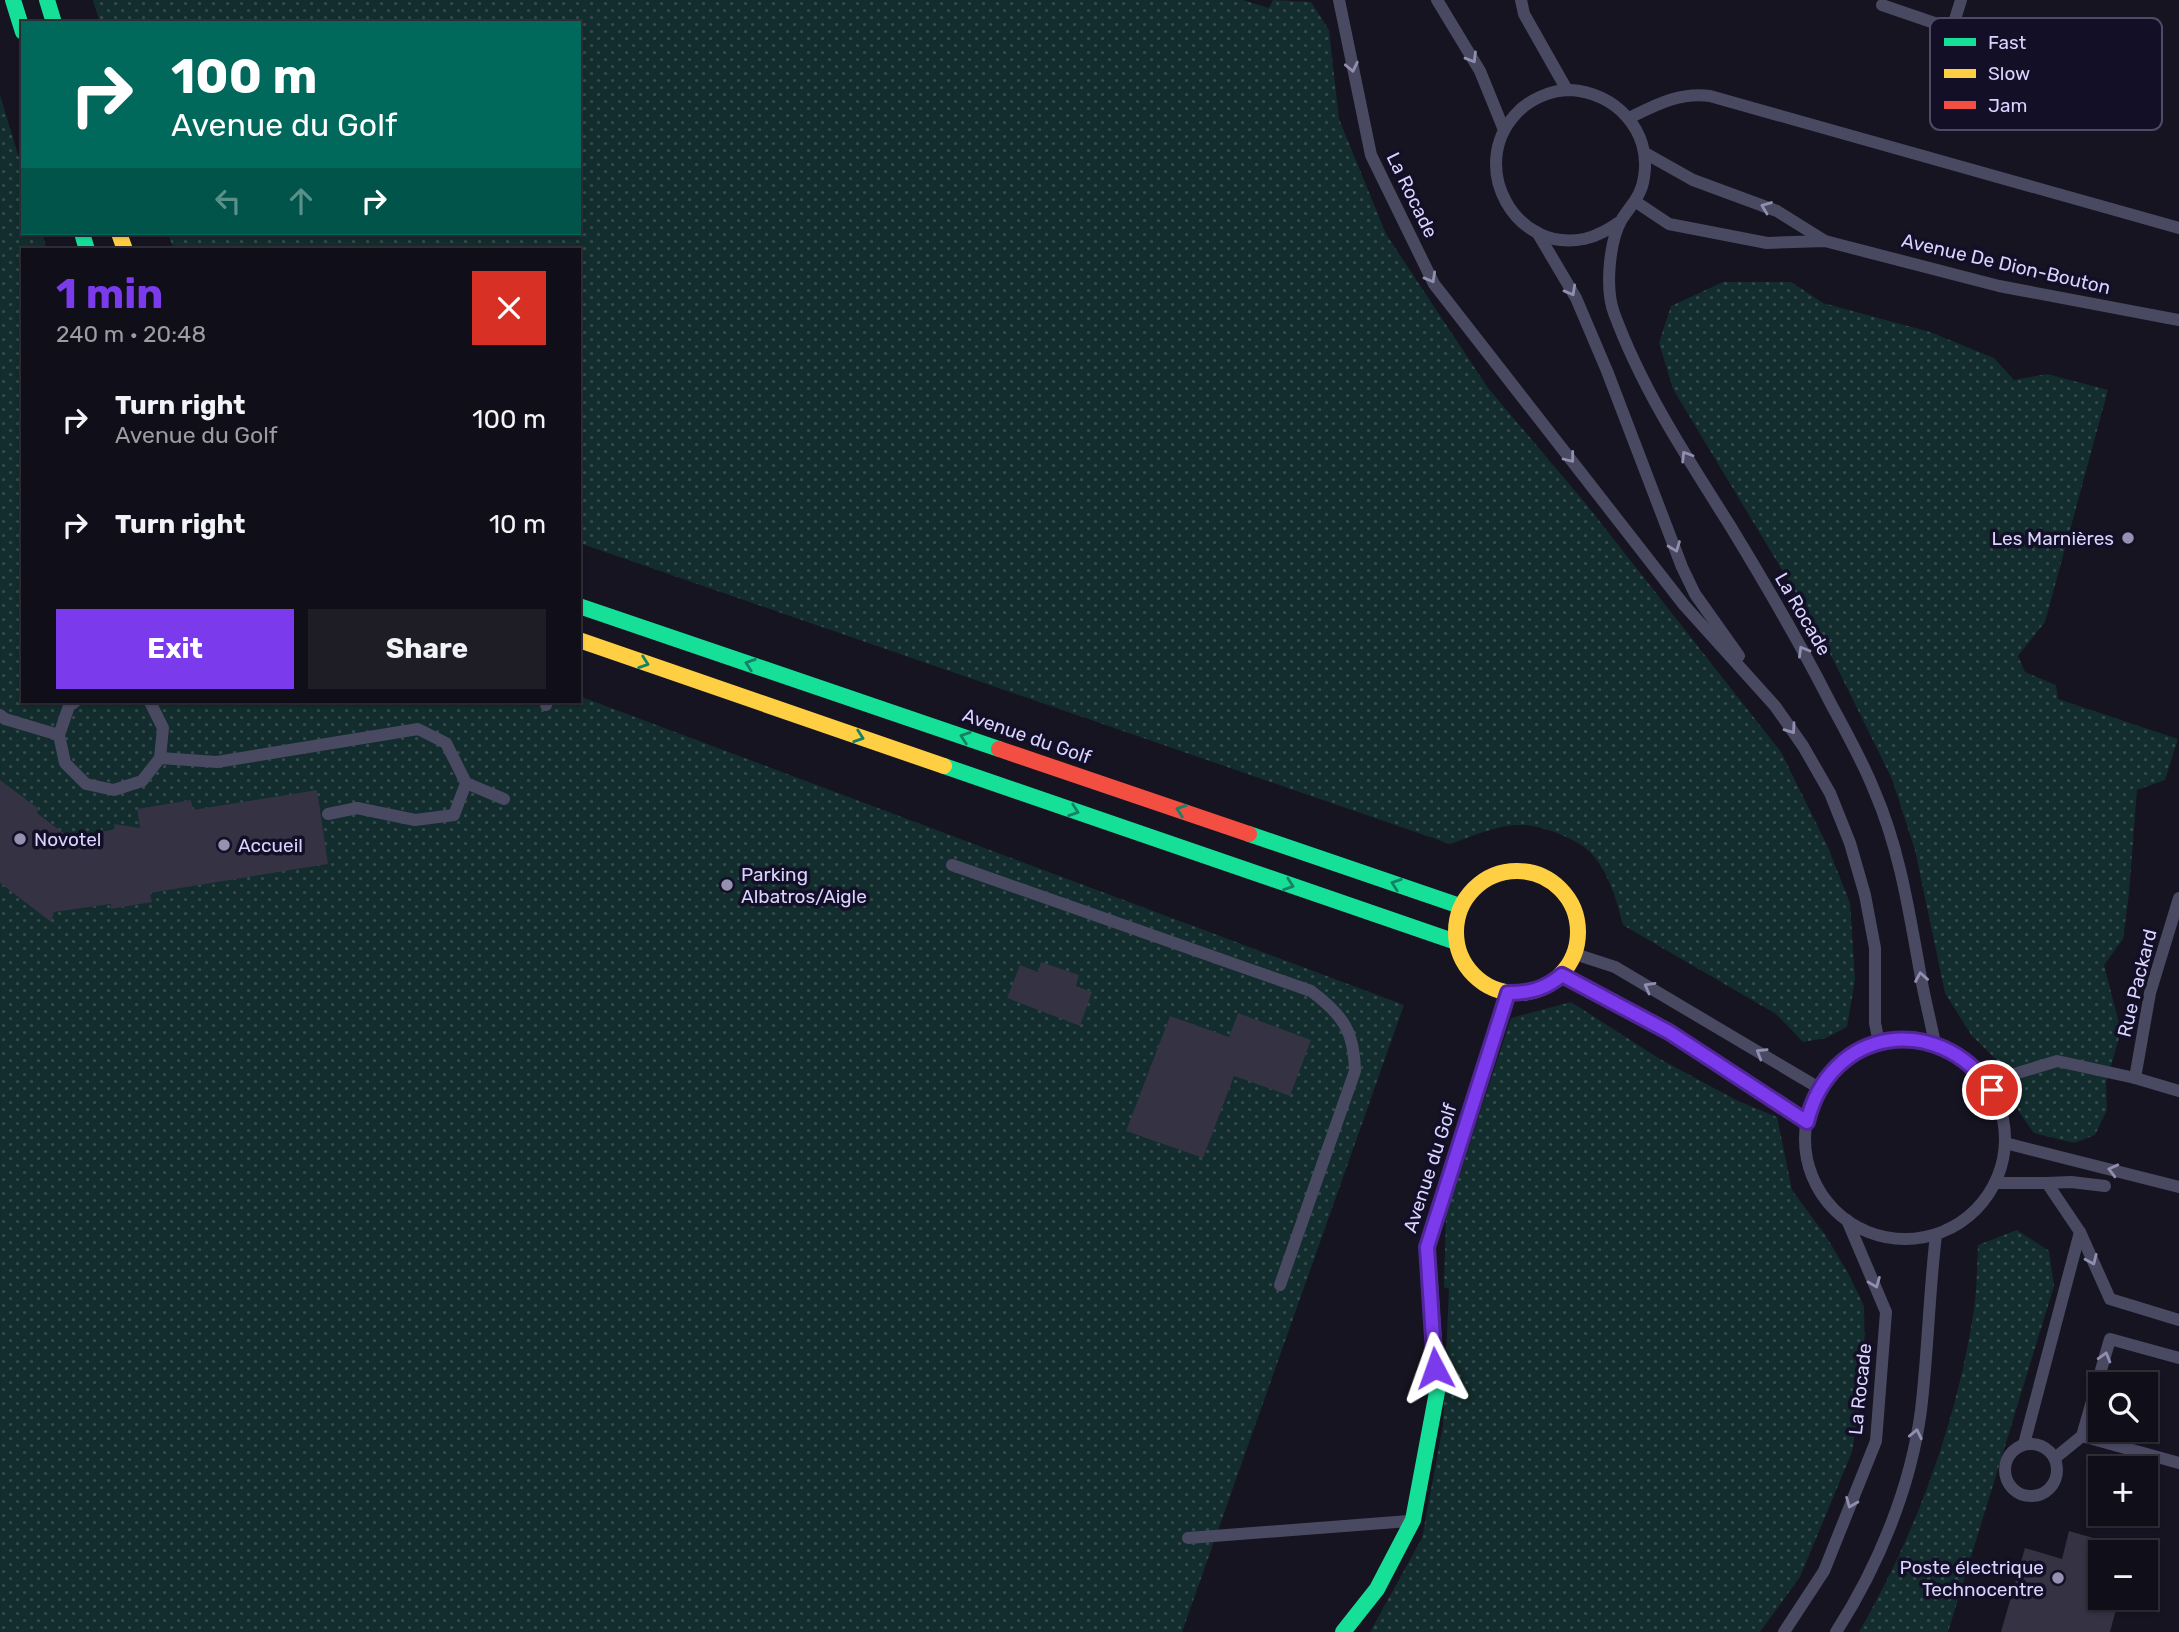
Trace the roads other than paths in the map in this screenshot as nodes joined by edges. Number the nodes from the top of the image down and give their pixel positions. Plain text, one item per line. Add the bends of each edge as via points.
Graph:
1 (13, 0) edge
2 (47, 0) edge
3 (1339, 0) edge
4 (1437, 0) edge
5 (1521, 0) edge
6 (1961, 0) edge
7 (1882, 5) dead end
8 (1955, 18) edge
9 (53, 21) edge
10 (1930, 21) edge
11 (21, 26) edge
12 (1567, 90) junction
13 (1629, 118) junction
14 (1504, 130) junction
15 (1645, 153) junction
16 (1636, 202) junction
17 (1621, 221) junction
18 (2179, 228) edge
19 (1537, 232) junction
20 (1825, 241) junction
21 (2179, 320) edge
22 (581, 607) edge
23 (581, 641) edge
24 (74, 703) edge
25 (150, 703) edge
26 (1775, 706) junction
27 (0, 715) edge
28 (59, 735) junction
29 (160, 758) junction
30 (466, 783) junction
31 (504, 799) dead end
32 (328, 814) dead end
33 (952, 865) dead end
34 (2179, 898) edge
35 (1461, 906) junction
36 (1456, 942) junction
37 (1575, 954) junction
38 (1562, 975) junction
39 (1508, 993) junction
40 (1879, 1043) junction
41 (1934, 1044) junction
42 (2135, 1078) junction
43 (1819, 1088) junction
44 (2179, 1091) edge
45 (2000, 1109) junction
46 (1807, 1122) junction
47 (2005, 1143) junction
48 (1995, 1183) junction
49 (2047, 1183) junction
50 (2105, 1186) dead end
51 (2179, 1187) edge
52 (1847, 1220) junction
53 (2080, 1232) junction
54 (1936, 1235) junction
55 (1280, 1285) dead end
56 (2179, 1320) edge
57 (2179, 1358) edge
58 (2082, 1436) junction
59 (2024, 1444) junction
60 (2055, 1458) junction
61 (2179, 1463) edge
62 (1413, 1521) junction
63 (1188, 1538) dead end
64 (1343, 1632) edge
65 (1784, 1632) edge
66 (1836, 1632) edge

1 - 11 street
2 - 9 street
3 -> 26 lane, La Rocade via 1371,155 1434,284 1684,605
4 -> 14 lane via 1480,71
5 - 12 lane via 1524,14
6 - 8 lane
7 - 10 lane
12 - 13 lane via 1612,102
12 - 14 lane via 1530,102
13 - 15 lane
13 - 18 lane via 1680,96 1710,96
14 - 19 lane via 1496,152 1496,176 1503,199 1517,218
15 - 16 lane via 1644,178
20 -> 15 lane, Avenue De Dion-Bouton via 1777,211 1693,180
16 - 17 lane
16 - 20 lane, Avenue De Dion-Bouton via 1669,224 1766,243
17 - 19 lane via 1602,234 1580,240
41 -> 17 lane, La Rocade via 1902,875 1874,788 1810,663 1662,415 1617,322 1608,273
19 -> 26 lane, La Rocade via 1576,298 1695,594
20 - 21 lane, Avenue De Dion-Bouton via 1999,286
35 -> 22 street, Avenue du Golf
23 -> 36 street
24 - 28 lane
25 - 29 lane via 163,728
26 -> 40 lane, La Rocade via 1830,793 1850,844 1875,948
27 - 28 lane
28 - 29 lane via 65,763 86,784 114,790 142,781
29 - 30 lane via 217,762 418,729 446,743
30 - 31 lane
30 - 32 lane via 454,815 415,820 357,808
33 - 55 lane via 1311,991 1331,1007 1347,1028 1355,1071
34 - 42 lane, Rue Packard via 2150,993
35 - 36 street
35 - 37 street via 1473,888 1491,876 1525,870 1546,877 1563,891 1574,909 1579,930
36 - 39 street via 1465,967 1487,987
37 - 38 street
43 -> 37 lane via 1615,967
38 - 39 street via 1529,993
38 - 46 lane via 1669,1032
39 - 62 street, Avenue du Golf via 1427,1247 1437,1392
40 - 41 lane via 1907,1039
40 - 43 lane via 1855,1052
41 - 45 lane via 1960,1056 1981,1074
42 - 44 lane
42 - 45 lane via 2057,1061 2011,1075
43 - 46 lane
45 - 47 lane
46 - 52 lane via 1805,1144 1817,1187
47 - 48 lane
51 -> 47 lane
48 - 49 lane
48 - 54 lane via 1980,1206
49 - 50 lane
49 - 53 lane
52 - 54 lane via 1874,1234 1905,1240
52 -> 65 lane, La Rocade via 1886,1312 1876,1441 1824,1571
53 -> 56 lane via 2110,1299
53 - 59 lane
66 -> 54 lane via 1875,1562 1910,1461 1921,1411
58 -> 57 lane via 2110,1339
58 - 60 lane
58 - 61 lane
59 - 60 lane via 2038,1444
59 - 60 lane via 2005,1463 2006,1481 2019,1494 2038,1496 2050,1489 2057,1473
62 - 63 lane
62 - 64 street, Avenue du Golf via 1377,1589

